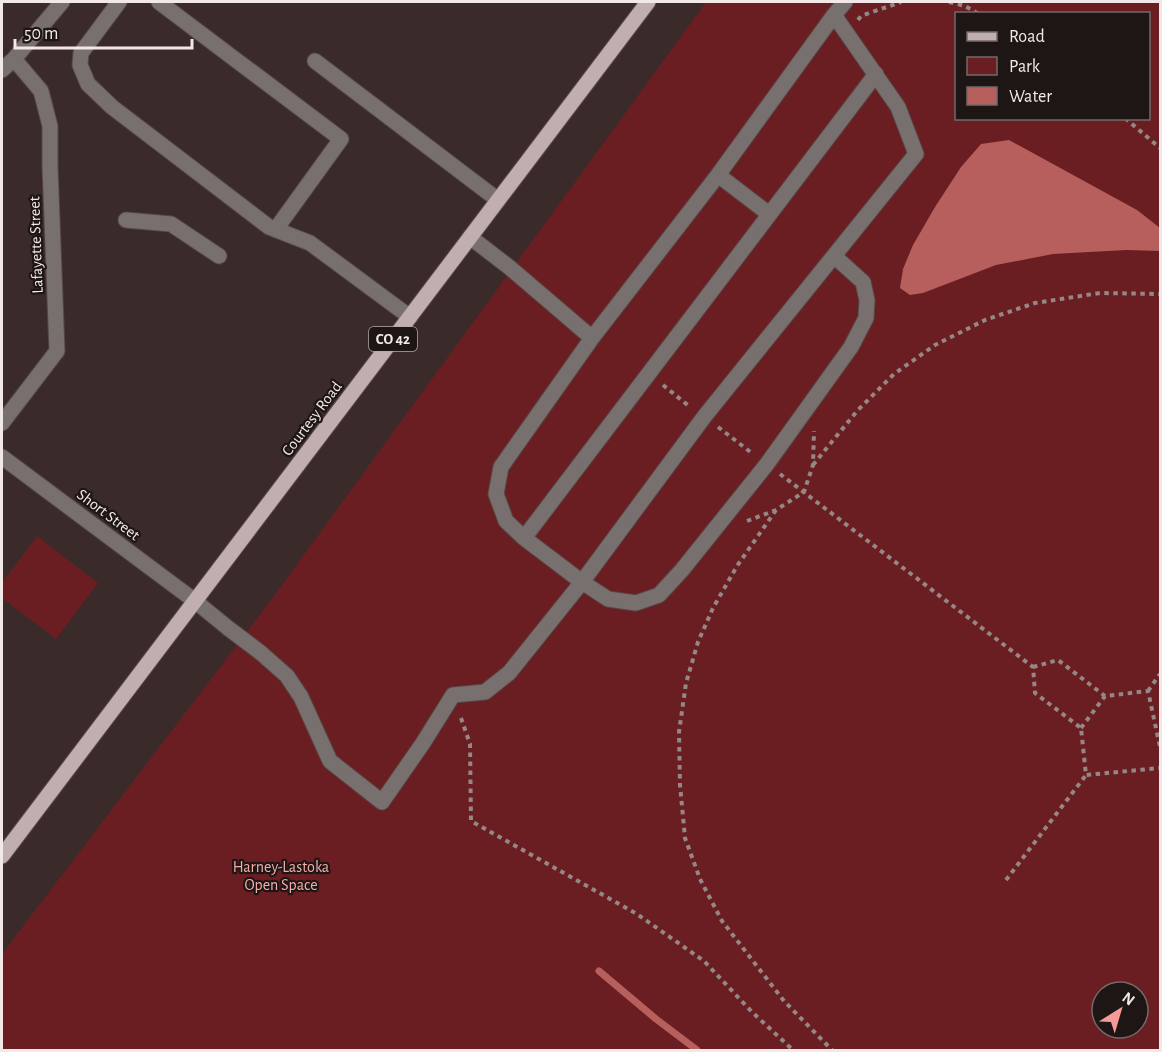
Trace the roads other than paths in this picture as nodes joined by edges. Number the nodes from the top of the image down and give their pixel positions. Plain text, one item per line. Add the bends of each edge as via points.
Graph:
1 (62, 2) edge
2 (119, 2) edge
3 (159, 2) edge
4 (648, 2) edge
5 (845, 2) edge
6 (834, 15) junction
7 (14, 59) junction
8 (315, 62) dead end
9 (2, 70) edge
10 (876, 74) junction
11 (718, 175) junction
12 (498, 200) junction
13 (769, 214) junction
14 (126, 220) dead end
15 (276, 229) junction
16 (470, 237) junction
17 (219, 256) dead end
18 (834, 256) junction
19 (410, 317) junction
20 (592, 338) junction
21 (2, 423) edge
22 (2, 457) edge
23 (525, 538) junction
24 (582, 582) junction
25 (195, 601) junction
26 (2, 856) edge

1 - 7 street
2 - 15 street via 81,54 80,65 88,84 112,107
3 - 15 street via 340,139
4 - 12 main road, Courtesy Road / CO 42
5 - 6 street
6 - 10 street
6 - 11 street
7 - 9 street
7 - 21 street, Lafayette Street via 41,91 50,126 57,351
8 - 12 street
10 - 13 street
10 - 18 street via 898,107 915,154
11 - 13 street
11 - 20 street
12 - 16 main road, Courtesy Road / CO 42
13 - 23 street
14 - 17 street via 171,224
15 - 19 street via 310,243
16 - 19 main road, Courtesy Road / CO 42
16 - 20 street
18 - 24 street via 704,417
18 - 24 street via 863,282 866,318 851,347 767,464 659,595 636,603 608,599
19 - 25 main road, Courtesy Road / CO 42
20 - 23 street via 501,467 496,494 506,521
22 - 25 street, Short Street
23 - 24 street
24 - 25 street, Short Street via 510,674 485,692 453,695 382,802 330,761 301,697 287,676
25 - 26 main road, Courtesy Road / CO 42

